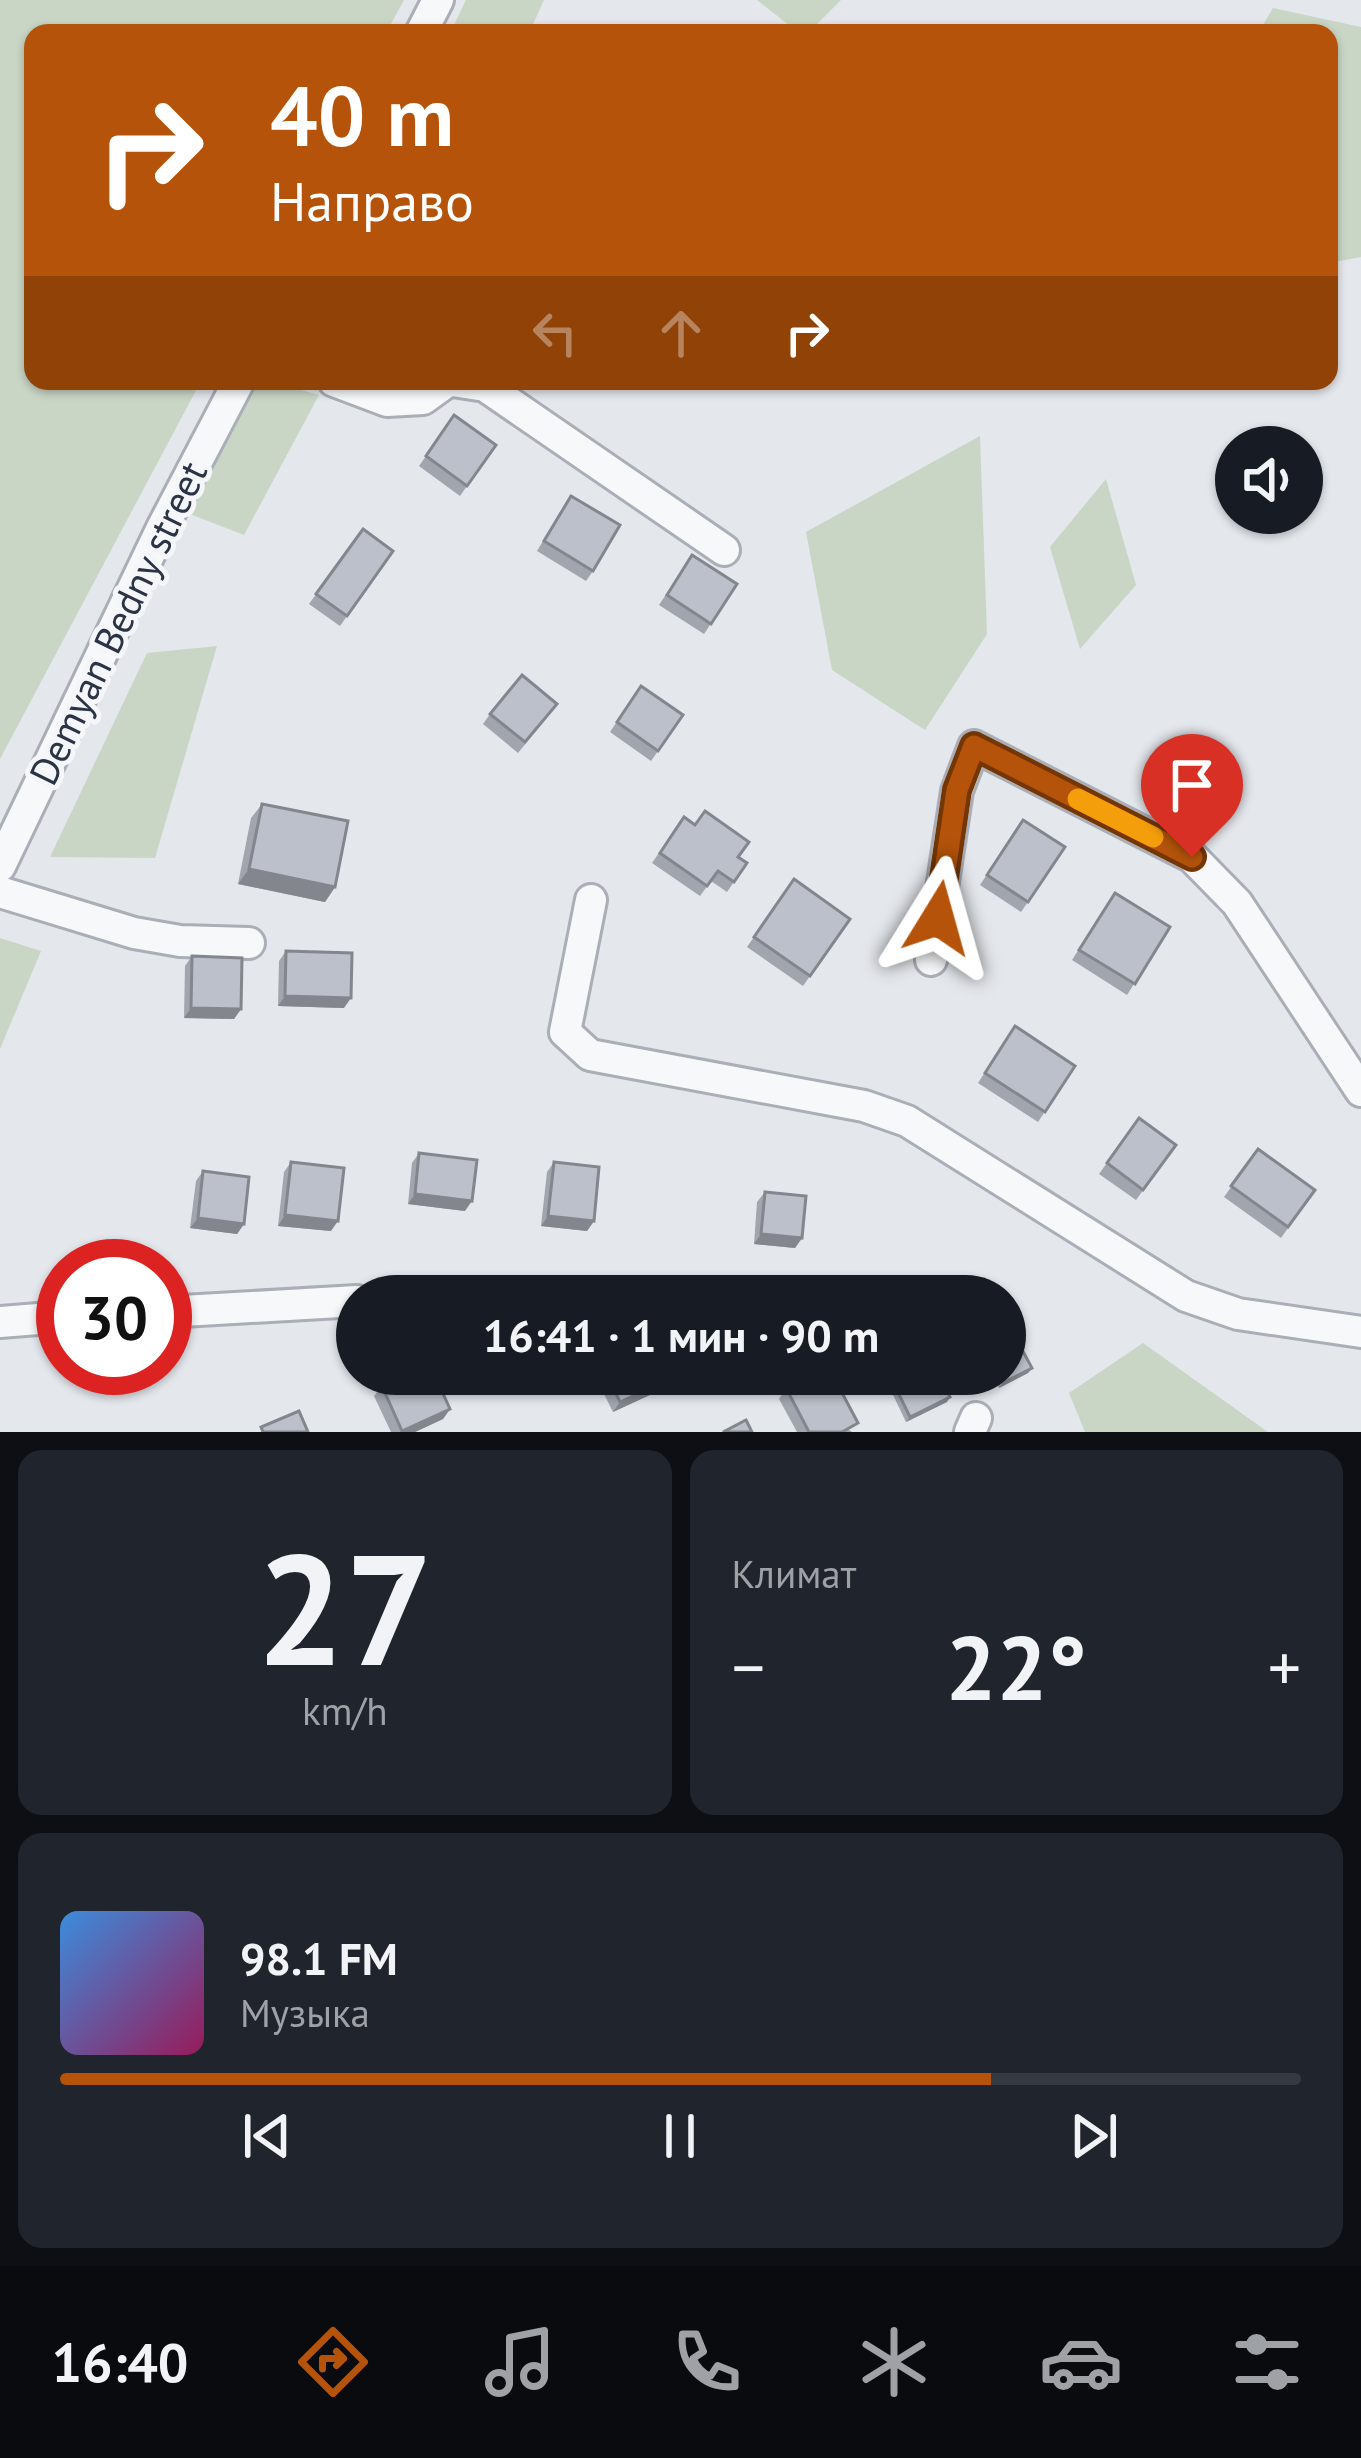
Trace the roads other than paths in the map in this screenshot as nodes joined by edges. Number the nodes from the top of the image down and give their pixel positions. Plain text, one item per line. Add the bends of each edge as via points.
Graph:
1 (234, 390) edge
2 (358, 390) edge
3 (436, 390) edge
4 (491, 390) edge
5 (724, 550) dead end
6 (0, 866) edge
7 (0, 892) edge
8 (591, 900) dead end
9 (249, 944) dead end
10 (931, 960) dead end
11 (1361, 1090) edge
12 (336, 1302) edge
13 (192, 1310) edge
14 (36, 1319) edge
15 (0, 1322) edge
16 (1361, 1333) edge

1 - 6 street, Demyan Bedny street
2 - 3 street via 387,401
4 - 5 street
7 - 9 street via 134,933
8 - 16 street via 565,1032 590,1055 907,1120 1186,1296 1238,1314
10 - 11 street via 957,790 974,746 1192,857 1237,903
12 - 13 street
14 - 15 street

